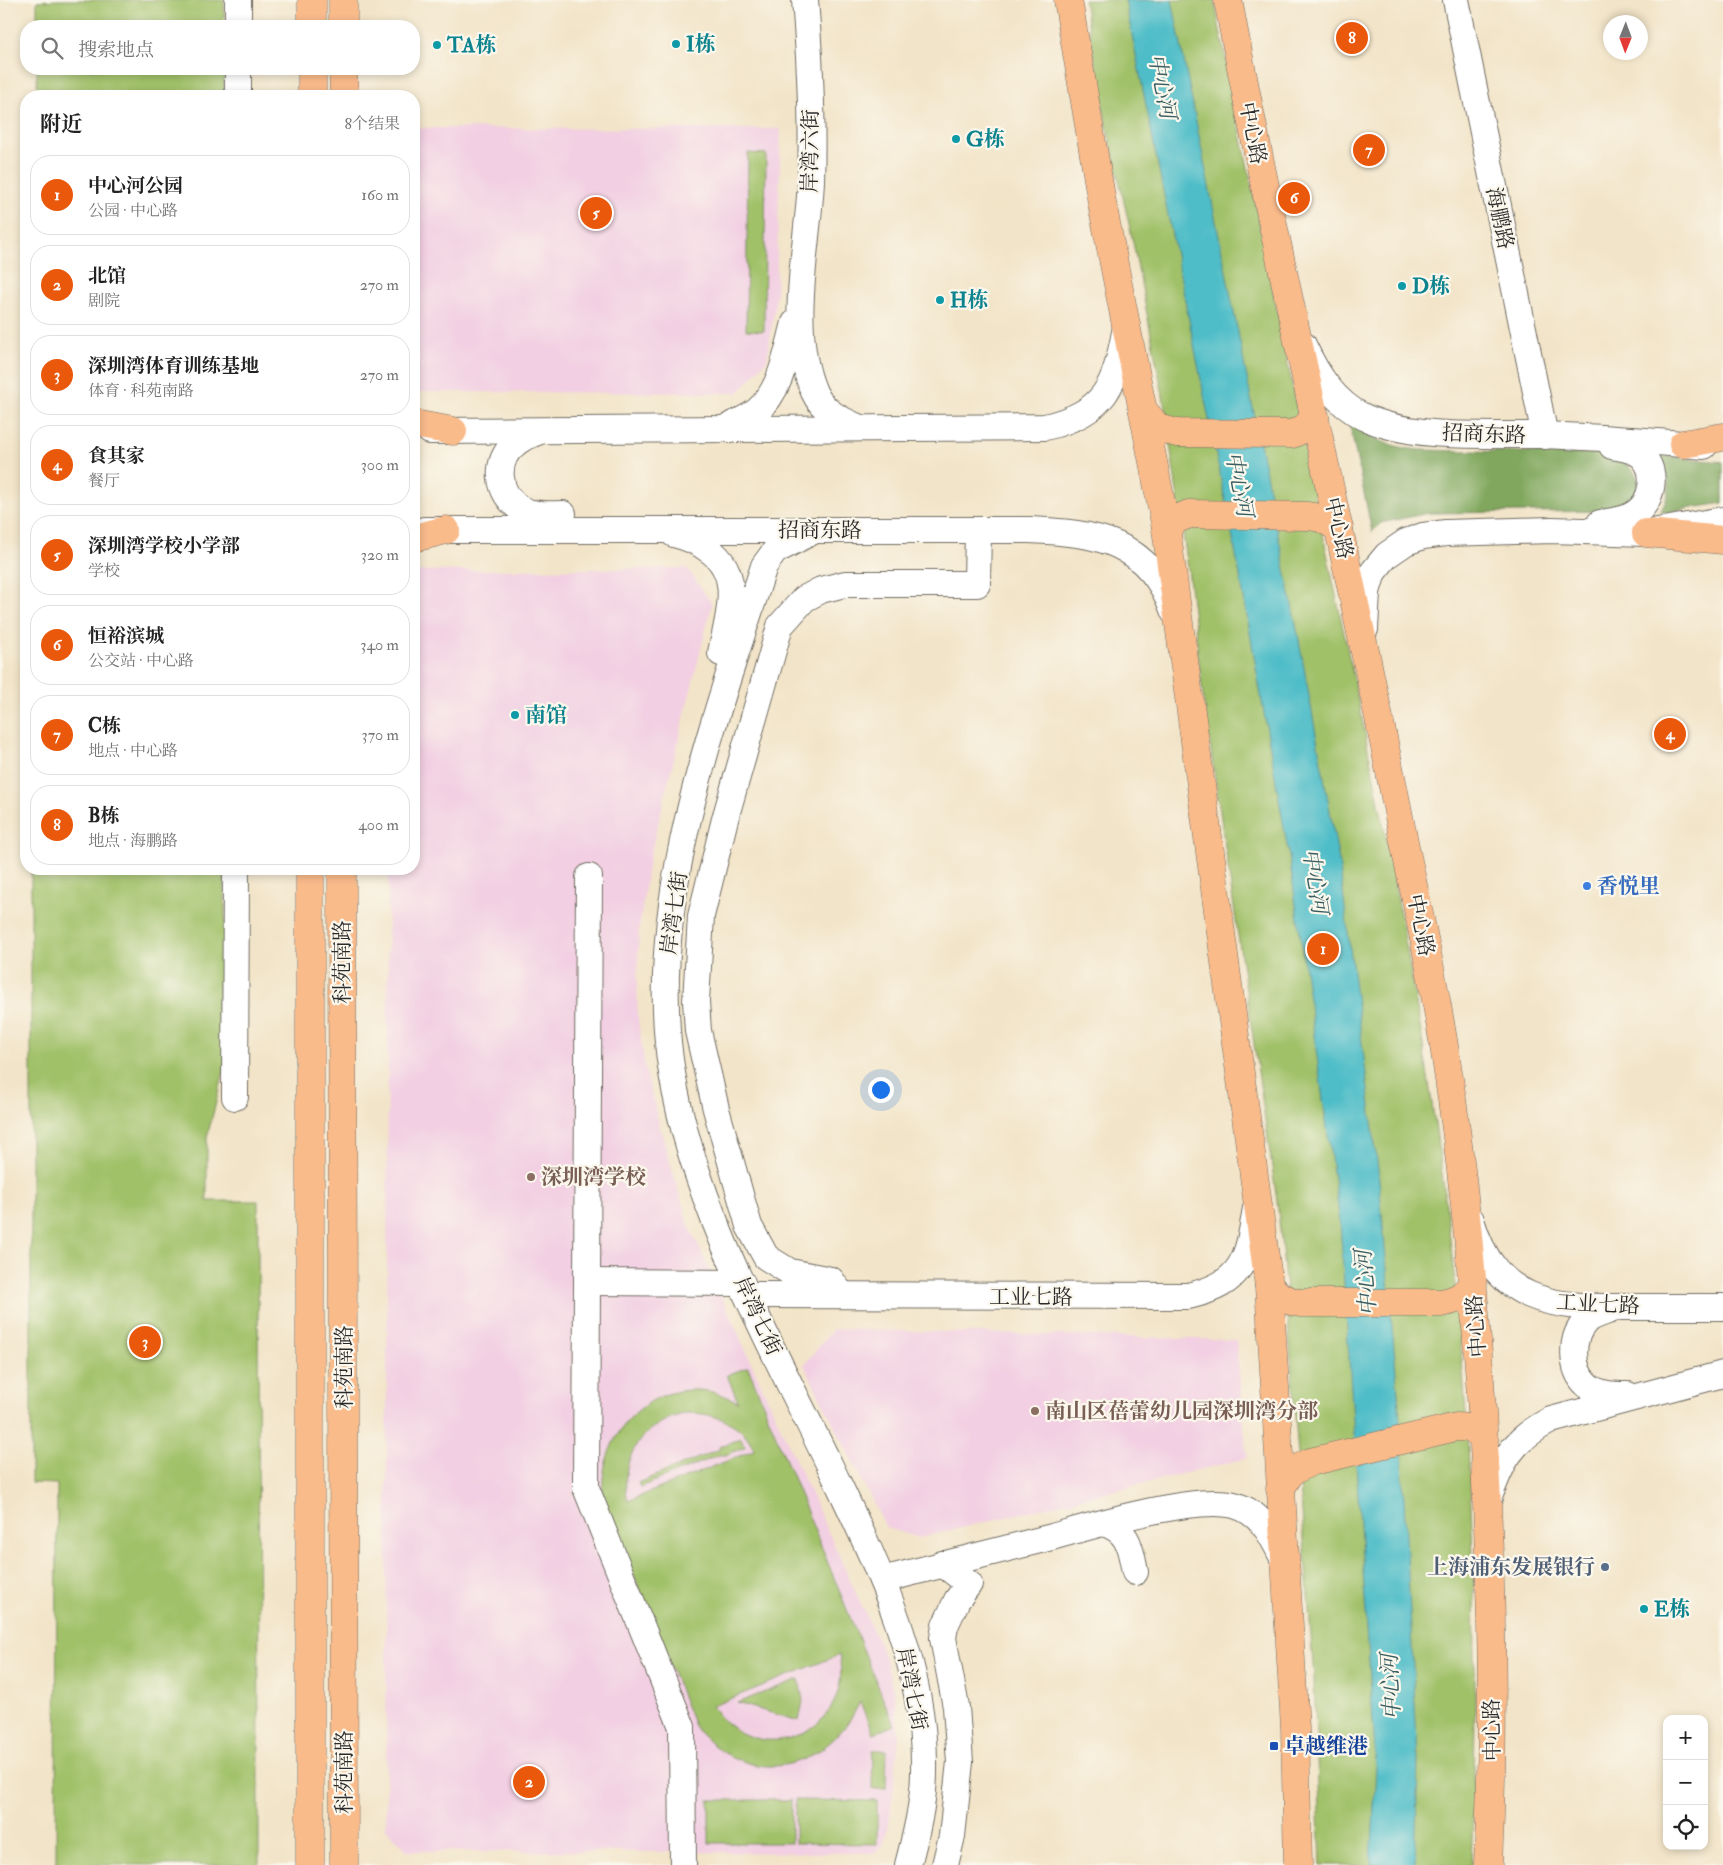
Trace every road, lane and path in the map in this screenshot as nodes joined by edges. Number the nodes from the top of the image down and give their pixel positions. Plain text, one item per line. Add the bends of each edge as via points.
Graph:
1 (238, 0) edge
2 (312, 0) edge
3 (343, 0) edge
4 (805, 0) edge
5 (1068, 0) edge
6 (1228, 0) edge
7 (1456, 0) edge
8 (238, 20) edge
9 (312, 20) edge
10 (343, 20) edge
11 (238, 75) edge
12 (312, 75) edge
13 (343, 75) edge
14 (238, 90) edge
15 (312, 90) edge
16 (344, 90) edge
17 (801, 303) junction
18 (1127, 324) junction
19 (1295, 326) junction
20 (1142, 410) junction
21 (1314, 416) junction
22 (420, 425) edge
23 (725, 428) junction
24 (863, 430) junction
25 (420, 431) edge
26 (453, 431) junction
27 (542, 431) junction
28 (1545, 436) junction
29 (1573, 437) junction
30 (1723, 437) edge
31 (1684, 444) junction
32 (1723, 448) edge
33 (1723, 520) edge
34 (1166, 528) junction
35 (1339, 528) junction
36 (420, 530) edge
37 (446, 530) junction
38 (654, 530) junction
39 (815, 530) junction
40 (978, 530) junction
41 (1552, 530) junction
42 (1646, 533) junction
43 (420, 536) edge
44 (1723, 540) edge
45 (1180, 628) junction
46 (1367, 652) junction
47 (705, 752) junction
48 (236, 875) edge
49 (310, 875) edge
50 (342, 875) edge
51 (589, 877) dead end
52 (235, 1097) dead end
53 (1256, 1205) junction
54 (1466, 1205) junction
55 (588, 1282) junction
56 (1473, 1284) junction
57 (1269, 1286) junction
58 (745, 1289) junction
59 (842, 1295) junction
60 (1723, 1306) edge
61 (1618, 1307) junction
62 (1723, 1374) edge
63 (1636, 1396) junction
64 (1484, 1439) junction
65 (1280, 1489) junction
66 (1487, 1504) junction
67 (1104, 1523) junction
68 (1285, 1562) junction
69 (943, 1564) junction
70 (1135, 1572) dead end
71 (882, 1580) junction
72 (1490, 1826) junction
73 (310, 1865) edge
74 (344, 1865) edge
75 (682, 1865) edge
76 (908, 1865) edge
77 (945, 1865) edge
78 (1298, 1865) edge
79 (1488, 1865) edge
80 (1502, 1865) edge

1 - 8 street
2 - 9 main road
3 - 10 main road
4 - 17 street, 岸湾六街 via 811,172
5 - 18 main road via 1102,203
6 - 19 main road, 中心路 via 1261,176
7 - 28 street, 海鹏路
11 - 14 street
12 - 15 main road
13 - 16 main road
17 - 23 street via 783,367 769,399 756,412
17 - 24 street via 804,354 815,392 832,416
18 - 20 main road
18 - 24 street via 1118,370 1106,393 1092,408 1070,421 1045,428
19 - 21 main road, 中心路
19 - 28 street, 招商东路 via 1316,371 1336,396 1362,416 1390,426 1430,432
20 - 21 main road via 1158,428 1177,433 1292,434 1305,428
20 - 34 main road
21 - 35 main road, 中心路
22 - 26 main road
23 - 24 street
23 - 27 street
25 - 26 street
26 - 27 street
27 - 38 street via 514,444 502,462 502,485 512,503 531,513 601,515
28 - 29 street, 招商东路
29 - 31 street, 招商东路
29 - 41 street via 1636,452 1649,467 1651,487 1648,499 1634,515 1621,520
30 - 31 main road
31 - 32 street, 招商东路
33 - 42 street
34 - 35 main road via 1177,518 1189,514 1308,516 1321,518
34 - 45 main road
35 - 46 main road, 中心路
36 - 37 street, 招商东路
37 - 38 street, 招商东路
37 - 43 main road
38 - 39 street, 招商东路
38 - 47 street via 680,535 701,544 718,556 730,577 731,596
39 - 40 street, 招商东路
39 - 47 street via 775,551 764,566
40 - 45 street, 招商东路 via 1074,532 1118,544 1133,553 1156,575
40 - 59 street via 977,584 845,584 821,590 804,599 780,626 701,916 696,1001 698,1032 748,1226 766,1257 790,1272 831,1280
41 - 42 street
41 - 46 street via 1446,533 1406,542 1387,555 1373,572 1366,592 1364,617
42 - 44 main road
45 - 53 main road
46 - 54 main road, 中心路 via 1440,1020
47 - 58 street, 岸湾七街 via 673,903 667,964 668,1042 688,1141
48 - 52 street
49 - 73 main road, 科苑南路
50 - 74 main road, 科苑南路
51 - 55 street
53 - 57 main road
53 - 59 street, 工业七路 via 1248,1248 1231,1279 1220,1287 1188,1296
54 - 56 main road, 中心路
54 - 61 street, 工业七路 via 1477,1242 1489,1263 1521,1292 1563,1305
55 - 58 street, 工业七路
55 - 75 street via 586,1488 682,1726
56 - 57 main road via 1464,1296 1440,1304 1300,1303 1287,1301
56 - 64 main road, 中心路
57 - 65 main road
58 - 59 street, 工业七路
58 - 71 street, 岸湾七街
60 - 61 street, 工业七路
61 - 63 street via 1588,1320 1577,1334 1574,1350 1577,1370 1588,1386 1605,1394
62 - 63 street
63 - 66 street via 1551,1420 1532,1429 1500,1465
64 - 65 main road via 1471,1428 1456,1427 1310,1462 1291,1472
64 - 66 main road, 中心路
65 - 68 main road
66 - 72 main road, 中心路 via 1493,1765
67 - 68 street via 1167,1509 1207,1504 1234,1505 1257,1515
67 - 69 street
67 - 70 street via 1124,1533
68 - 78 main road via 1296,1728
69 - 71 street
69 - 77 street via 968,1584 945,1626 944,1638 956,1707 960,1762 952,1836
71 - 76 street, 岸湾七街 via 913,1675 923,1740 922,1802
72 - 79 main road, 中心路
72 - 80 main road

